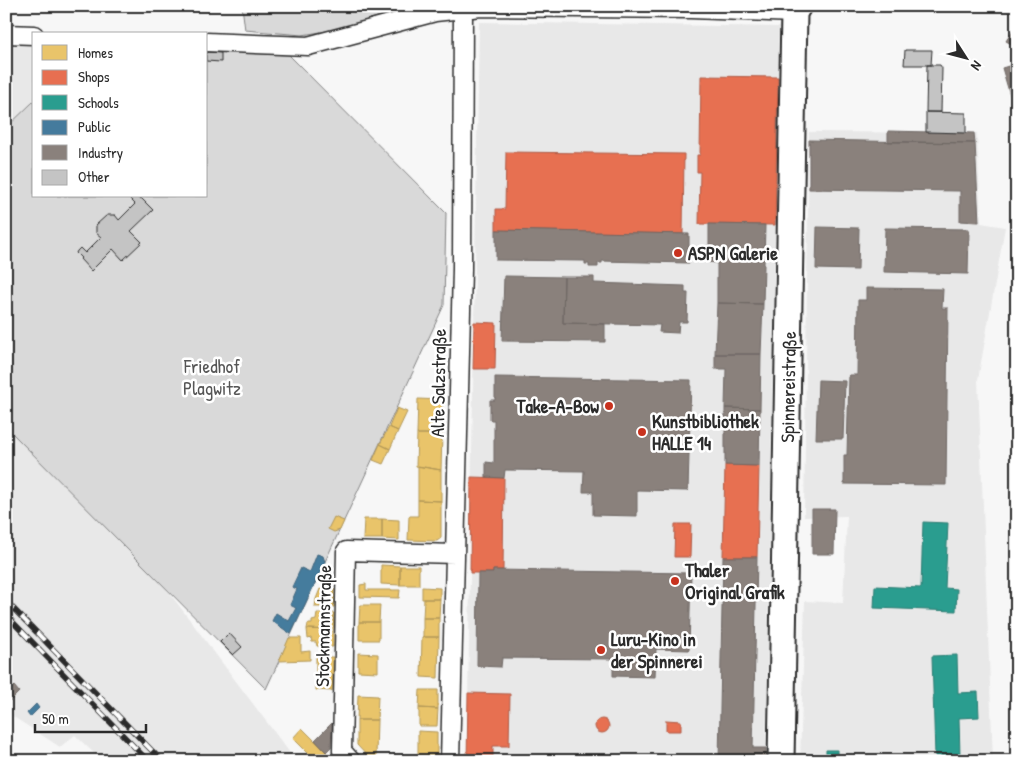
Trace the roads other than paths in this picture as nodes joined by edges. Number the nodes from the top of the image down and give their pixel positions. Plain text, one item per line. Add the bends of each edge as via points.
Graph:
1 (463, 8) edge
2 (796, 10) edge
3 (6, 34) edge
4 (32, 35) edge
5 (208, 42) edge
6 (455, 554) junction
7 (346, 756) edge
8 (450, 761) edge
9 (782, 761) edge

1 - 2 street
1 - 5 street via 435,12 308,46
1 - 6 street, Alte Salzstraße via 462,269
2 - 9 street, Spinnereistraße
3 - 4 street
6 - 7 street, Stockmannstraße via 346,551
6 - 8 street, Alte Salzstraße

